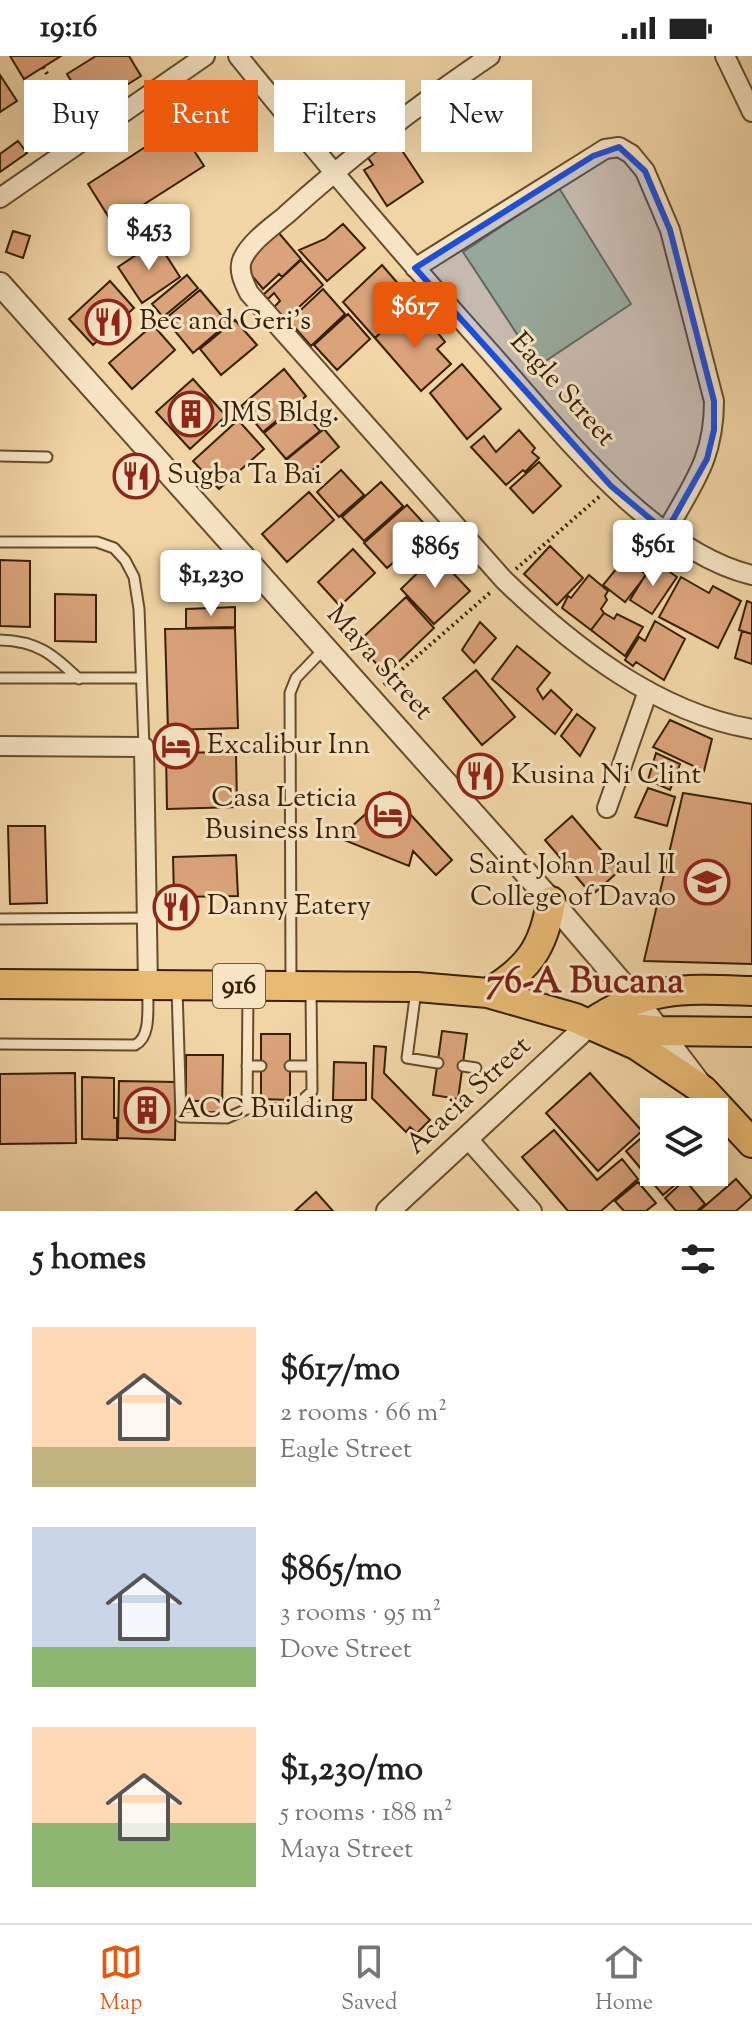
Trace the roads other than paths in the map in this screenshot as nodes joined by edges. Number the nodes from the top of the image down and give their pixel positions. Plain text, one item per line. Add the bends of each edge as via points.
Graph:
1 (205, 56) edge
2 (238, 56) edge
3 (490, 56) edge
4 (725, 56) edge
5 (752, 112) edge
6 (332, 173) junction
7 (0, 198) edge
8 (415, 268) junction
9 (0, 284) edge
10 (0, 456) edge
11 (47, 457) dead end
12 (666, 532) junction
13 (0, 542) edge
14 (752, 575) edge
15 (0, 640) edge
16 (325, 648) junction
17 (0, 678) edge
18 (141, 678) junction
19 (79, 679) junction
20 (648, 691) junction
21 (752, 729) edge
22 (0, 746) edge
23 (144, 747) junction
24 (607, 808) dead end
25 (551, 901) junction
26 (147, 918) junction
27 (0, 919) edge
28 (0, 984) edge
29 (177, 985) junction
30 (148, 986) junction
31 (248, 986) junction
32 (301, 987) junction
33 (417, 987) junction
34 (752, 991) edge
35 (488, 993) junction
36 (635, 999) junction
37 (591, 1023) junction
38 (661, 1031) junction
39 (752, 1032) edge
40 (0, 1044) edge
41 (438, 1063) dead end
42 (247, 1066) junction
43 (261, 1066) dead end
44 (290, 1066) dead end
45 (312, 1066) junction
46 (463, 1066) dead end
47 (476, 1068) dead end
48 (703, 1090) junction
49 (247, 1109) junction
50 (468, 1139) junction
51 (752, 1142) edge
52 (388, 1211) edge
53 (532, 1211) edge

1 - 7 street
2 - 6 street, Eagle Street
3 - 6 street
4 - 5 street
6 - 8 street, Eagle Street
6 - 20 street via 243,258 249,293 504,580 567,637
8 - 12 street, Eagle Street via 611,486
8 - 12 street via 605,149 619,147 631,154 645,171 670,230 714,401 707,459
9 - 16 street, Maya Street
10 - 11 lane
12 - 14 street, Eagle Street via 737,572
13 - 18 lane via 97,542 114,548 134,577
15 - 19 lane via 38,646
16 - 25 street, Maya Street
16 - 32 lane via 296,678 290,693
17 - 19 lane
18 - 19 lane
18 - 23 lane
20 - 21 street
20 - 24 street
22 - 23 street
23 - 26 street
25 - 35 main road via 544,933 530,960
25 - 36 street, Maya Street
26 - 27 lane
26 - 30 street
28 - 30 main road, 916
29 - 30 main road, 916
29 - 31 main road, 916
29 - 49 lane via 181,1117 227,1118
30 - 40 lane via 146,1036 141,1043
31 - 32 main road, 916
31 - 42 lane
32 - 33 main road, 916
32 - 45 lane
33 - 35 main road, 916
33 - 41 lane via 407,1058
34 - 36 main road via 681,990
35 - 37 main road, 916
36 - 37 main road
36 - 38 street, Maya Street
37 - 38 main road
37 - 48 main road, 916 via 657,1056
37 - 50 street, Acacia Street
38 - 39 main road
38 - 48 street, Maya Street
42 - 43 lane
42 - 49 lane
44 - 45 lane
45 - 49 lane via 312,1091 293,1109
46 - 47 lane
48 - 51 main road, 916
50 - 52 street, Acacia Street
50 - 53 street

